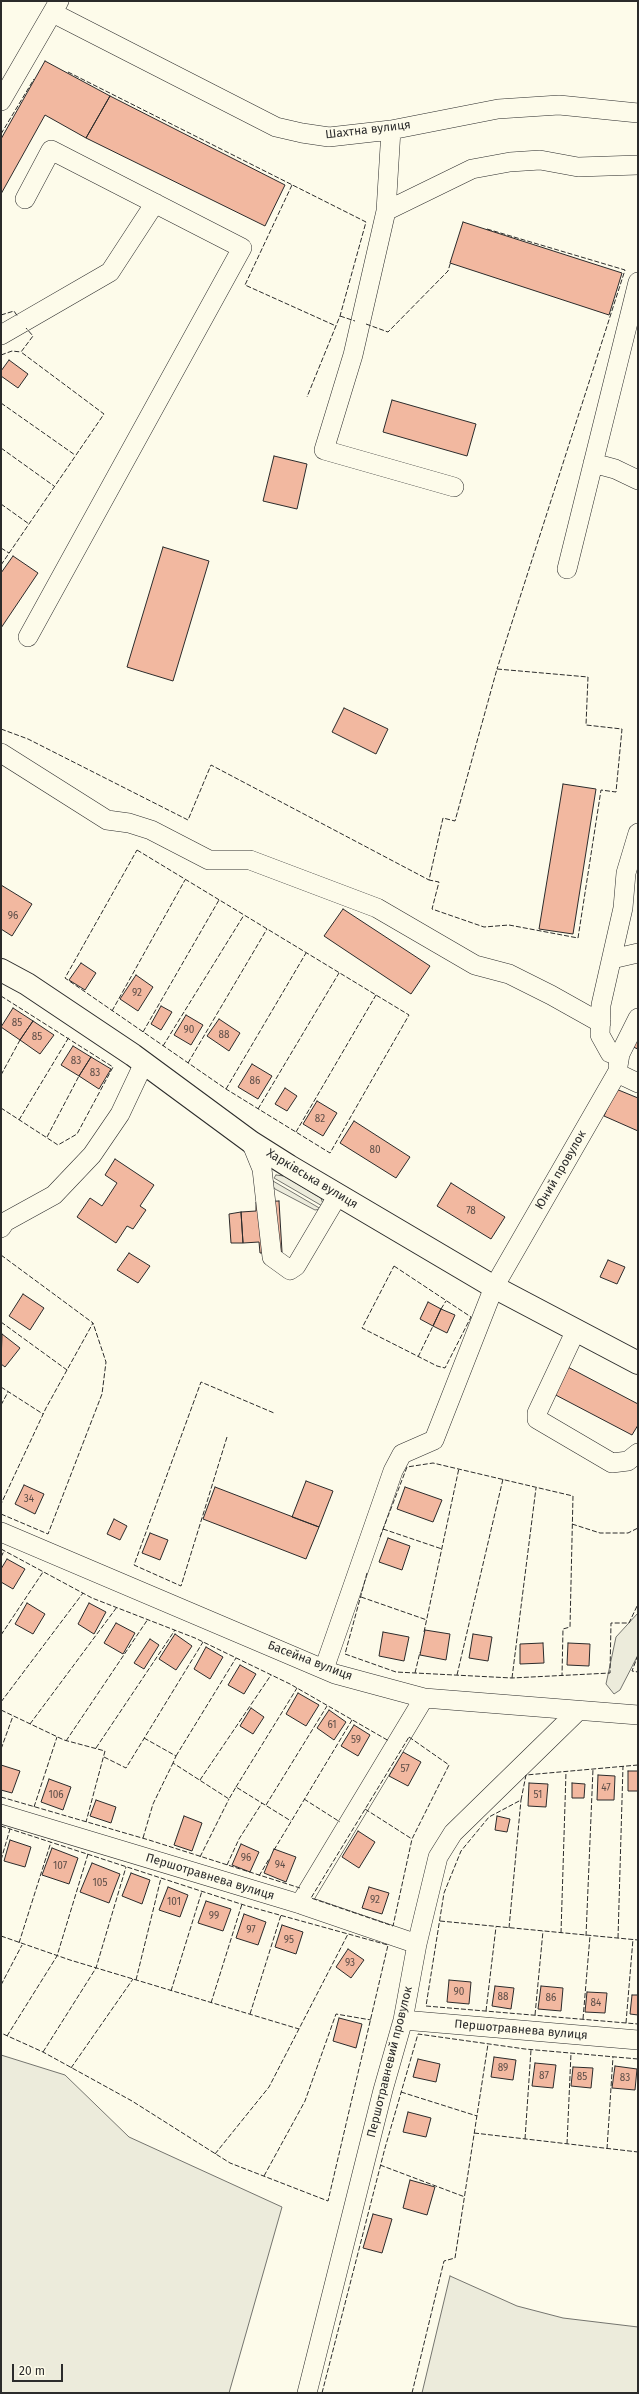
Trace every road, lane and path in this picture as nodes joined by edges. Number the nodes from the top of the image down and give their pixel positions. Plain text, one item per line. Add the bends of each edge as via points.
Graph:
1 (56, 7) edge
2 (1, 101) edge
3 (638, 113) edge
4 (391, 130) junction
5 (638, 165) edge
6 (25, 199) dead end
7 (155, 203) junction
8 (386, 211) junction
9 (638, 282) edge
10 (1, 335) edge
11 (593, 463) junction
12 (638, 480) edge
13 (454, 487) dead end
14 (567, 569) dead end
15 (28, 637) dead end
16 (1, 753) edge
17 (638, 833) edge
18 (638, 953) edge
19 (612, 959) junction
20 (1, 970) edge
21 (638, 1018) edge
22 (601, 1023) junction
23 (620, 1054) junction
24 (144, 1063) junction
25 (617, 1073) junction
26 (638, 1083) edge
27 (252, 1142) junction
28 (338, 1195) junction
29 (2, 1220) edge
30 (494, 1287) junction
31 (576, 1330) junction
32 (638, 1364) edge
33 (638, 1453) edge
34 (1, 1532) edge
35 (324, 1669) junction
36 (424, 1698) junction
37 (578, 1711) junction
38 (638, 1715) edge
39 (1, 1814) edge
40 (300, 1904) junction
41 (417, 1944) junction
42 (403, 2020) junction
43 (638, 2040) edge
44 (307, 2393) edge

1 - 2 street
1 - 4 street, Шахтна вулиця via 276,127 329,137
3 - 4 street, Шахтна вулиця via 559,105 498,109
4 - 8 street
5 - 8 street via 578,167 540,160 510,162 472,169
6 - 7 street via 51,150
7 - 10 street via 110,272
7 - 15 street via 242,248
8 - 13 street via 353,355 324,450
9 - 11 street
11 - 12 street via 615,469
11 - 14 street
16 - 22 street via 107,820 151,830 209,860 250,860 377,908 475,965 509,974
17 - 19 street via 626,873 623,908
18 - 19 street
19 - 22 street via 601,1006
20 - 24 main road, Харківська вулиця
21 - 23 street
22 - 23 street via 600,1035 610,1053
23 - 25 street
24 - 27 main road, Харківська вулиця
24 - 29 street via 120,1114 92,1155 54,1196
25 - 26 street
25 - 30 street, Юний провулок
27 - 28 main road, Харківська вулиця
27 - 28 street via 262,1169 272,1257 290,1270 296,1266
28 - 30 main road, Харківська вулиця
30 - 31 main road, Харківська вулиця
30 - 35 street, Юний провулок via 434,1440 402,1454 393,1471
31 - 32 main road, Харківська вулиця
31 - 33 street via 537,1412 537,1420 612,1464 628,1462
34 - 35 street, Басейна вулиця
35 - 36 street, Басейна вулиця
36 - 37 street, Басейна вулиця
36 - 40 street
37 - 38 street, Басейна вулиця
37 - 41 street, Першотравневий провулок via 453,1833 438,1857
39 - 40 street, Першотравнева вулиця
40 - 41 street, Першотравнева вулиця
41 - 42 street, Першотравневий провулок
42 - 43 street, Першотравнева вулиця
42 - 44 street, Першотравневий провулок

